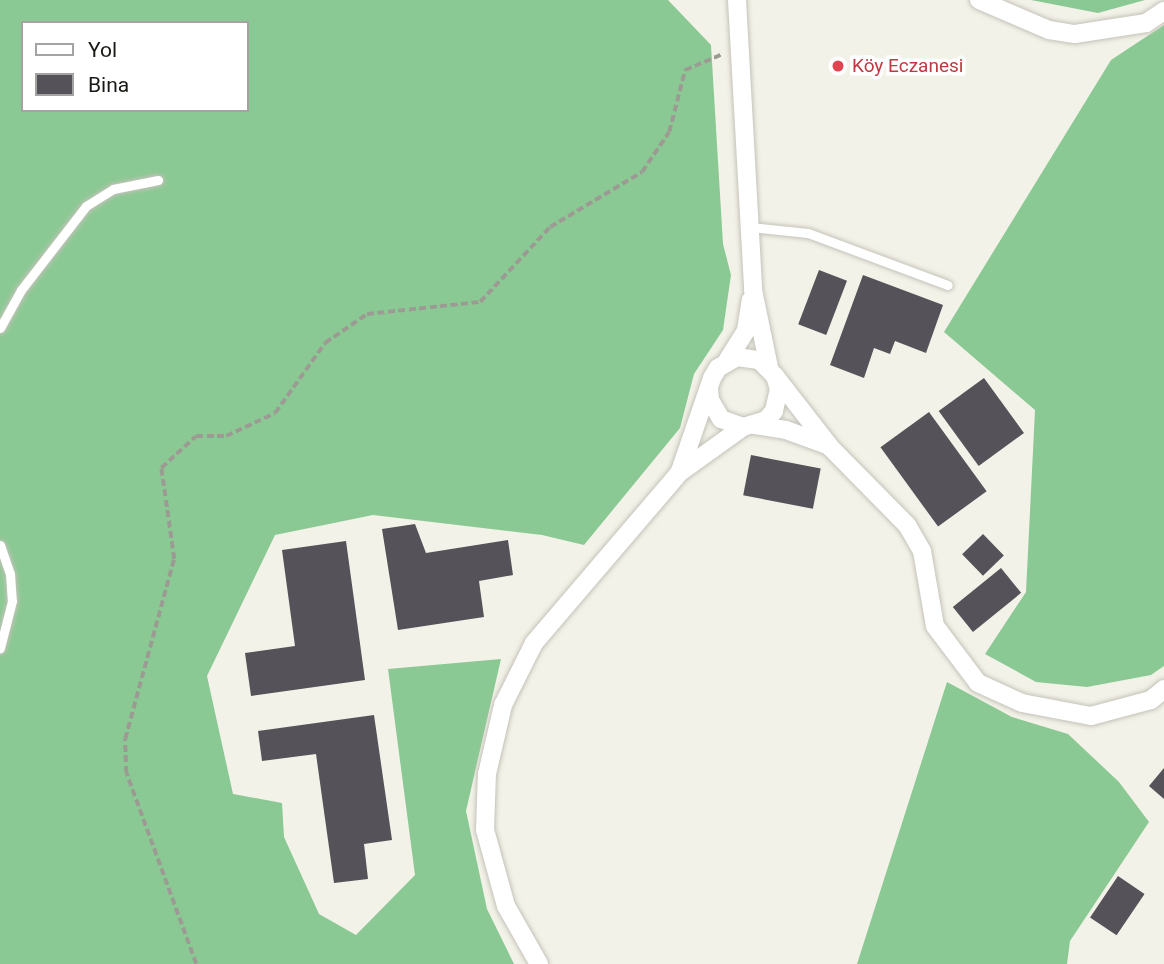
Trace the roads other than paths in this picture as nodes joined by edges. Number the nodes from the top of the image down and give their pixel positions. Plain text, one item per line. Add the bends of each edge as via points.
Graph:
1 (737, 0) edge
2 (979, 0) edge
3 (1164, 12) edge
4 (158, 180) dead end
5 (750, 227) junction
6 (948, 285) dead end
7 (753, 289) junction
8 (0, 328) edge
9 (727, 361) junction
10 (772, 371) junction
11 (709, 388) junction
12 (749, 426) junction
13 (830, 447) junction
14 (679, 473) junction
15 (0, 544) edge
16 (0, 648) edge
17 (1164, 690) edge
18 (539, 964) edge

1 - 5 street
2 - 3 street via 1049,30 1075,34 1146,23
4 - 8 lane via 120,186 86,206 21,290
5 - 6 lane via 808,233
5 - 7 street
7 - 9 street via 746,330
7 - 10 street
9 - 10 street via 748,357
9 - 11 street via 718,368
10 - 12 street via 779,389 774,411
10 - 13 street
11 - 12 street via 721,419
11 - 14 street
12 - 13 street via 786,430
12 - 14 street
13 - 17 street via 907,525 922,551 935,626 978,683 1022,703 1091,716 1151,700
14 - 18 street via 534,643 503,705 487,774 485,830 506,906
15 - 16 lane via 10,574 12,601

